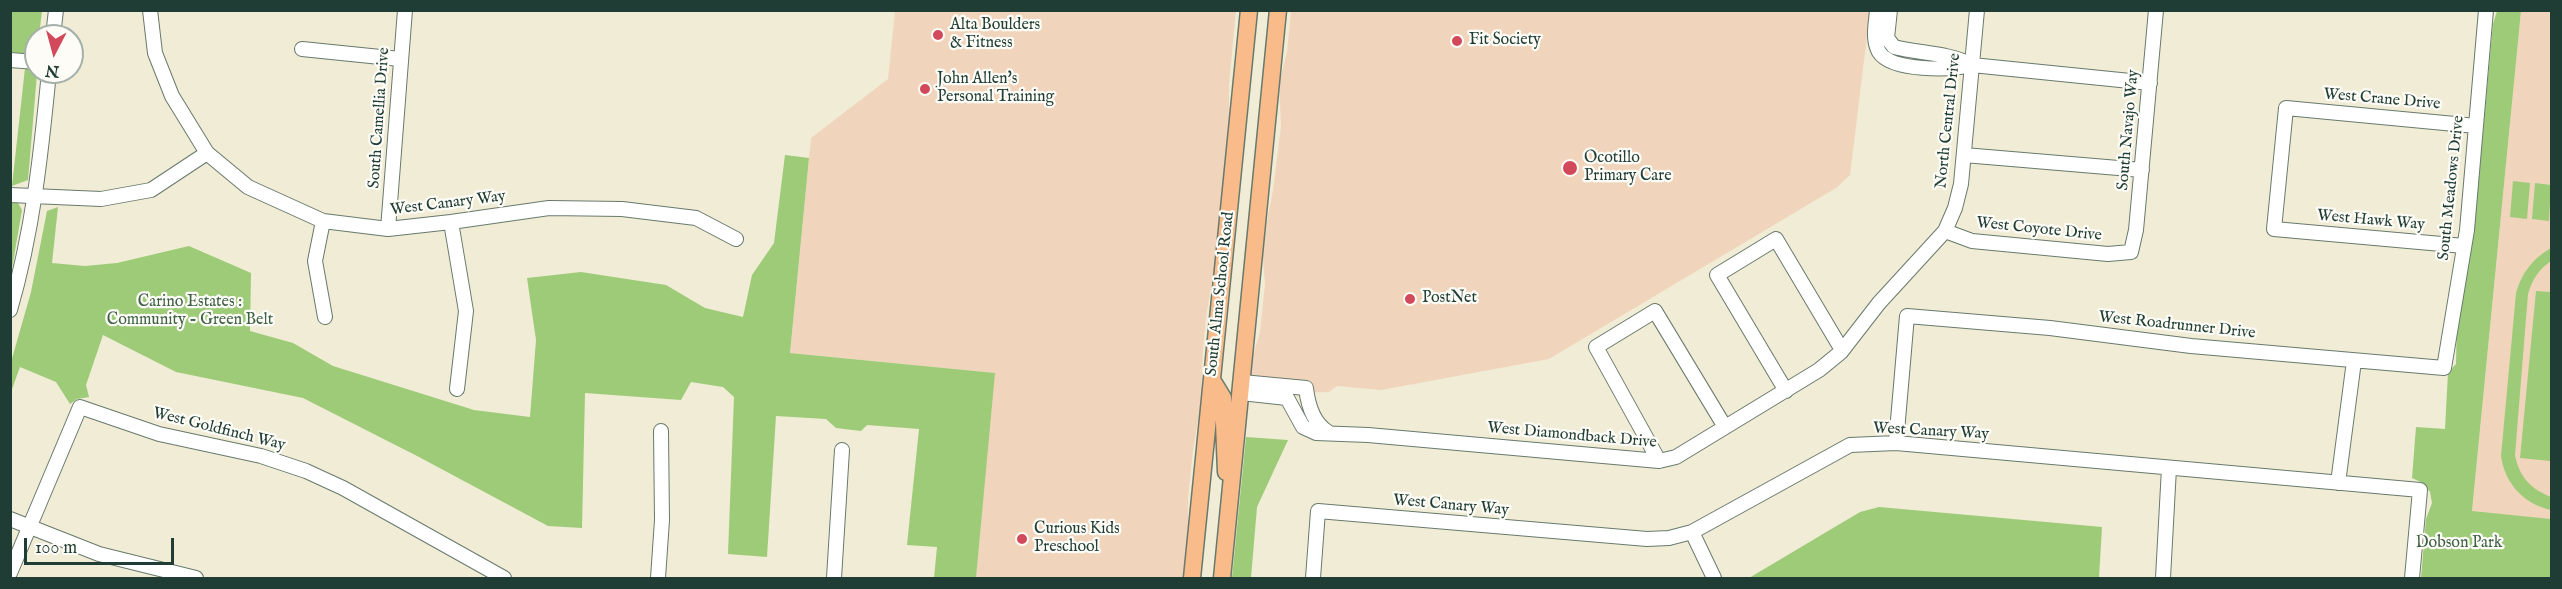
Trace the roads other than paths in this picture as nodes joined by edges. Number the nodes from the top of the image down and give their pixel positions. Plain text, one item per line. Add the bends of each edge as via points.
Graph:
1 (150, 10) edge
2 (405, 10) edge
3 (1249, 10) edge
4 (1278, 10) edge
5 (1877, 10) edge
6 (1890, 10) edge
7 (1977, 10) edge
8 (2156, 10) edge
9 (2486, 10) edge
10 (302, 49) dead end
11 (400, 59) junction
12 (1972, 65) junction
13 (2150, 83) junction
14 (49, 84) edge
15 (2476, 126) junction
16 (207, 153) junction
17 (1964, 155) junction
18 (2142, 170) junction
19 (10, 195) edge
20 (36, 196) junction
21 (322, 221) junction
22 (451, 222) junction
23 (388, 229) junction
24 (2274, 229) joint
25 (1946, 231) junction
26 (736, 239) dead end
27 (2464, 246) junction
28 (2131, 252) joint
29 (1895, 285) joint
30 (10, 310) edge
31 (325, 317) dead end
32 (1842, 350) junction
33 (2354, 361) junction
34 (2444, 368) joint
35 (1212, 380) junction
36 (1241, 388) junction
37 (457, 389) dead end
38 (1786, 391) junction
39 (1725, 427) junction
40 (661, 431) dead end
41 (1328, 432) junction
42 (1896, 443) junction
43 (842, 450) dead end
44 (1659, 460) junction
45 (2169, 468) junction
46 (2338, 483) junction
47 (1231, 499) junction
48 (10, 519) edge
49 (29, 526) junction
50 (1692, 532) junction
51 (10, 573) edge
52 (151, 574) edge
53 (195, 579) edge
54 (504, 579) edge
55 (658, 579) edge
56 (834, 579) edge
57 (1192, 579) edge
58 (1222, 579) edge
59 (1313, 579) edge
60 (1713, 579) edge
61 (2163, 579) edge
62 (2412, 579) edge

1 - 16 street, West Canary Way via 155,53 172,96
2 - 11 street, South Camellia Drive
3 - 35 main road, South Alma School Road
4 - 36 main road, South Alma School Road
5 - 12 street via 1875,39 1886,60 1954,69
6 - 12 street via 1887,38 1894,47 1953,56
7 - 12 street, North Central Drive
8 - 13 street, South Navajo Way
9 - 15 street, South Meadows Drive
10 - 11 street
11 - 23 street, South Camellia Drive
12 - 13 street
12 - 17 street, North Central Drive
13 - 18 street, South Navajo Way
14 - 20 street
15 - 24 street, West Crane Drive via 2286,108
15 - 27 street, South Meadows Drive
16 - 20 street via 151,190 101,199
16 - 21 street, West Canary Way via 248,187
17 - 18 street
17 - 25 street, North Central Drive via 1959,195
18 - 28 street, South Navajo Way
19 - 20 street
20 - 30 street
21 - 23 street, West Canary Way
21 - 31 street via 315,261
22 - 23 street, West Canary Way
22 - 26 street, West Canary Way via 549,208 622,209 696,218
22 - 37 street via 466,311
24 - 27 street, West Hawk Way
25 - 28 street, West Coyote Drive via 1972,241 2108,255
25 - 29 street, North Central Drive
27 - 34 street, South Meadows Drive
29 - 32 street, West Diamondback Drive
32 - 38 street, West Diamondback Drive
32 - 38 street via 1776,239 1717,275
33 - 34 street, West Roadrunner Drive
33 - 42 street, West Roadrunner Drive via 1908,316
33 - 46 street
35 - 47 main road via 1223,398 1224,461
35 - 57 main road, South Alma School Road
36 - 41 street, West Diamondback Drive via 1287,398 1303,427 1316,433
36 - 41 street via 1306,388 1309,410
36 - 47 main road, South Alma School Road
38 - 39 street, West Diamondback Drive
39 - 44 street, West Diamondback Drive via 1676,457
39 - 44 street via 1655,311 1596,347
40 - 55 street
41 - 44 street, West Diamondback Drive
42 - 45 street, West Canary Way
42 - 50 street, West Canary Way via 1850,445
43 - 56 street
45 - 46 street, West Canary Way
45 - 61 street
46 - 62 street, West Canary Way via 2420,490
47 - 58 main road, South Alma School Road
48 - 49 street
49 - 51 street
49 - 52 street
49 - 54 street, West Goldfinch Way via 80,406 159,434 261,456 306,471
50 - 59 street, West Canary Way via 1647,539 1318,511
50 - 60 street
52 - 53 street

